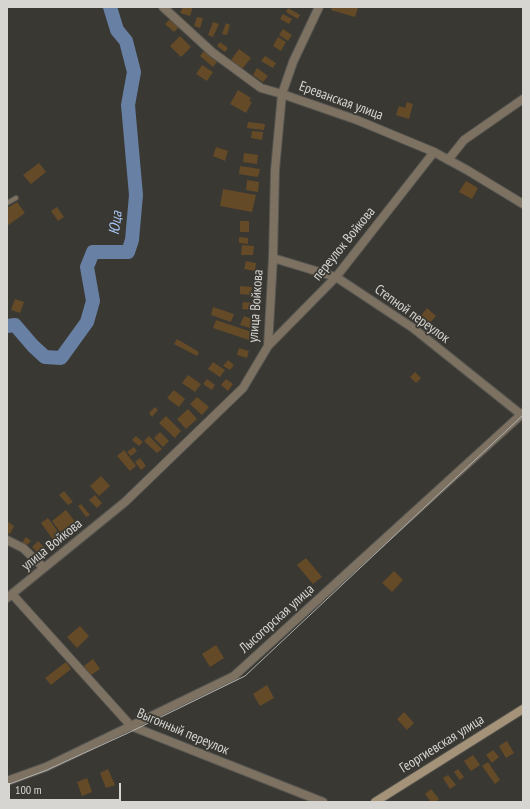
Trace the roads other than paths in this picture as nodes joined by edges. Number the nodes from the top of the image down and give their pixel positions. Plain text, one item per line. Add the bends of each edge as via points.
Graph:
1 (163, 7) edge
2 (319, 7) edge
3 (282, 94) junction
4 (523, 99) edge
5 (434, 152) junction
6 (448, 160) junction
7 (16, 198) dead end
8 (7, 203) edge
9 (523, 204) edge
10 (273, 258) junction
11 (336, 277) junction
12 (268, 346) junction
13 (523, 414) edge
14 (7, 540) edge
15 (44, 568) junction
16 (9, 596) edge
17 (523, 709) edge
18 (130, 726) junction
19 (7, 781) edge
20 (323, 802) edge
21 (375, 802) edge

1 - 3 street, Ереванская улица via 212,52 261,88
2 - 3 street, улица Войкова via 293,62
3 - 5 street, Ереванская улица via 357,120
3 - 10 street, улица Войкова via 275,170
4 - 6 street via 464,140
5 - 6 street, Ереванская улица
5 - 11 street, переулок Войкова
6 - 9 street, Ереванская улица
7 - 8 lane
10 - 11 street, Степной переулок
10 - 12 street, улица Войкова
11 - 12 street, переулок Войкова
11 - 13 street, Степной переулок via 413,328
12 - 15 street, улица Войкова via 243,388 126,502
13 - 18 street, Лысогорская улица via 234,676
14 - 15 street via 23,548
15 - 16 street, улица Войкова
16 - 18 street, Выгонный переулок
17 - 21 main road, Георгиевская улица
18 - 19 street, Лысогорская улица via 46,767
18 - 20 street, Выгонный переулок

